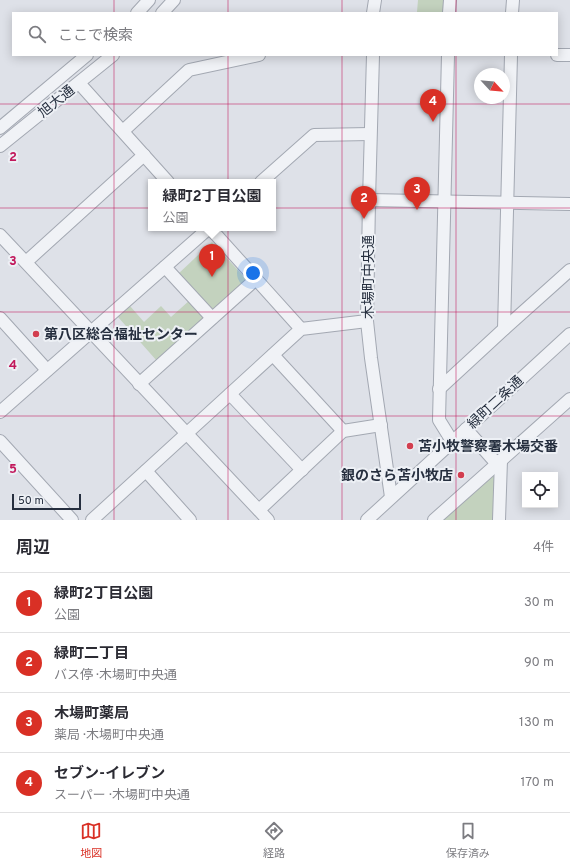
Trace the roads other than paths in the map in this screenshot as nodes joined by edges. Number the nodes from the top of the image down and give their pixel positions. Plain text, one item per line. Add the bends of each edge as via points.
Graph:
1 (149, 0) edge
2 (174, 0) edge
3 (450, 0) edge
4 (513, 0) edge
5 (138, 12) edge
6 (163, 12) edge
7 (449, 12) edge
8 (512, 12) edge
9 (558, 55) edge
10 (570, 55) edge
11 (86, 56) edge
12 (112, 56) edge
13 (254, 56) edge
14 (373, 56) edge
15 (448, 56) edge
16 (511, 56) edge
17 (79, 83) junction
18 (0, 128) edge
19 (123, 131) junction
20 (370, 134) junction
21 (0, 146) edge
22 (144, 155) junction
23 (165, 179) edge
24 (264, 179) edge
25 (369, 200) junction
26 (444, 201) junction
27 (507, 203) junction
28 (570, 204) edge
29 (206, 231) edge
30 (212, 231) edge
31 (0, 235) edge
32 (26, 262) junction
33 (165, 267) junction
34 (570, 270) edge
35 (256, 279) junction
36 (0, 318) edge
37 (212, 318) junction
38 (367, 321) junction
39 (301, 329) junction
40 (504, 329) junction
41 (91, 332) junction
42 (570, 334) edge
43 (272, 355) junction
44 (47, 370) junction
45 (139, 384) junction
46 (439, 390) junction
47 (230, 394) junction
48 (570, 399) edge
49 (0, 412) edge
50 (381, 425) junction
51 (466, 429) junction
52 (343, 431) junction
53 (186, 434) junction
54 (0, 441) edge
55 (452, 441) junction
56 (499, 462) junction
57 (302, 470) junction
58 (146, 471) junction
59 (391, 497) junction
60 (381, 506) junction
61 (259, 510) junction
62 (72, 520) edge
63 (92, 520) edge
64 (190, 520) edge
65 (268, 520) edge
66 (367, 520) edge
67 (383, 520) edge
68 (434, 520) edge
69 (500, 520) edge

1 - 5 street
2 - 6 street
3 - 7 street
4 - 8 street
9 - 10 street
11 - 18 street, 旭大通
12 - 17 street, 旭大通
13 - 19 street via 189,70
14 - 20 street, 木場町中央通
15 - 26 street
16 - 27 street
17 - 19 street
17 - 21 street, 旭大通
19 - 22 street
20 - 24 street via 314,135
20 - 25 street, 木場町中央通
22 - 23 street
22 - 32 street
25 - 26 street
25 - 38 street, 木場町中央通
26 - 27 street
26 - 46 street
27 - 28 street
27 - 40 street
29 - 33 street
30 - 35 street
31 - 32 street
32 - 41 street
33 - 37 street
33 - 41 street
34 - 40 street
35 - 37 street
35 - 39 street
36 - 44 street
37 - 45 street
38 - 39 street
38 - 50 street, 木場町中央通
39 - 43 street
40 - 46 street
41 - 44 street
41 - 45 street
42 - 51 street, 緑町二条通
43 - 47 street
43 - 52 street
44 - 49 street
45 - 53 street
46 - 55 street via 439,420
47 - 53 street
47 - 57 street
48 - 56 street
50 - 52 street
50 - 59 street, 木場町中央通
51 - 55 street, 緑町二条通
51 - 56 street
52 - 57 street
53 - 58 street
53 - 61 street
54 - 62 street
55 - 59 street, 緑町二条通
56 - 68 street
56 - 69 street
57 - 61 street
58 - 63 street
58 - 64 street
59 - 60 street, 緑町二条通
60 - 66 street, 緑町二条通
60 - 67 street
61 - 65 street

